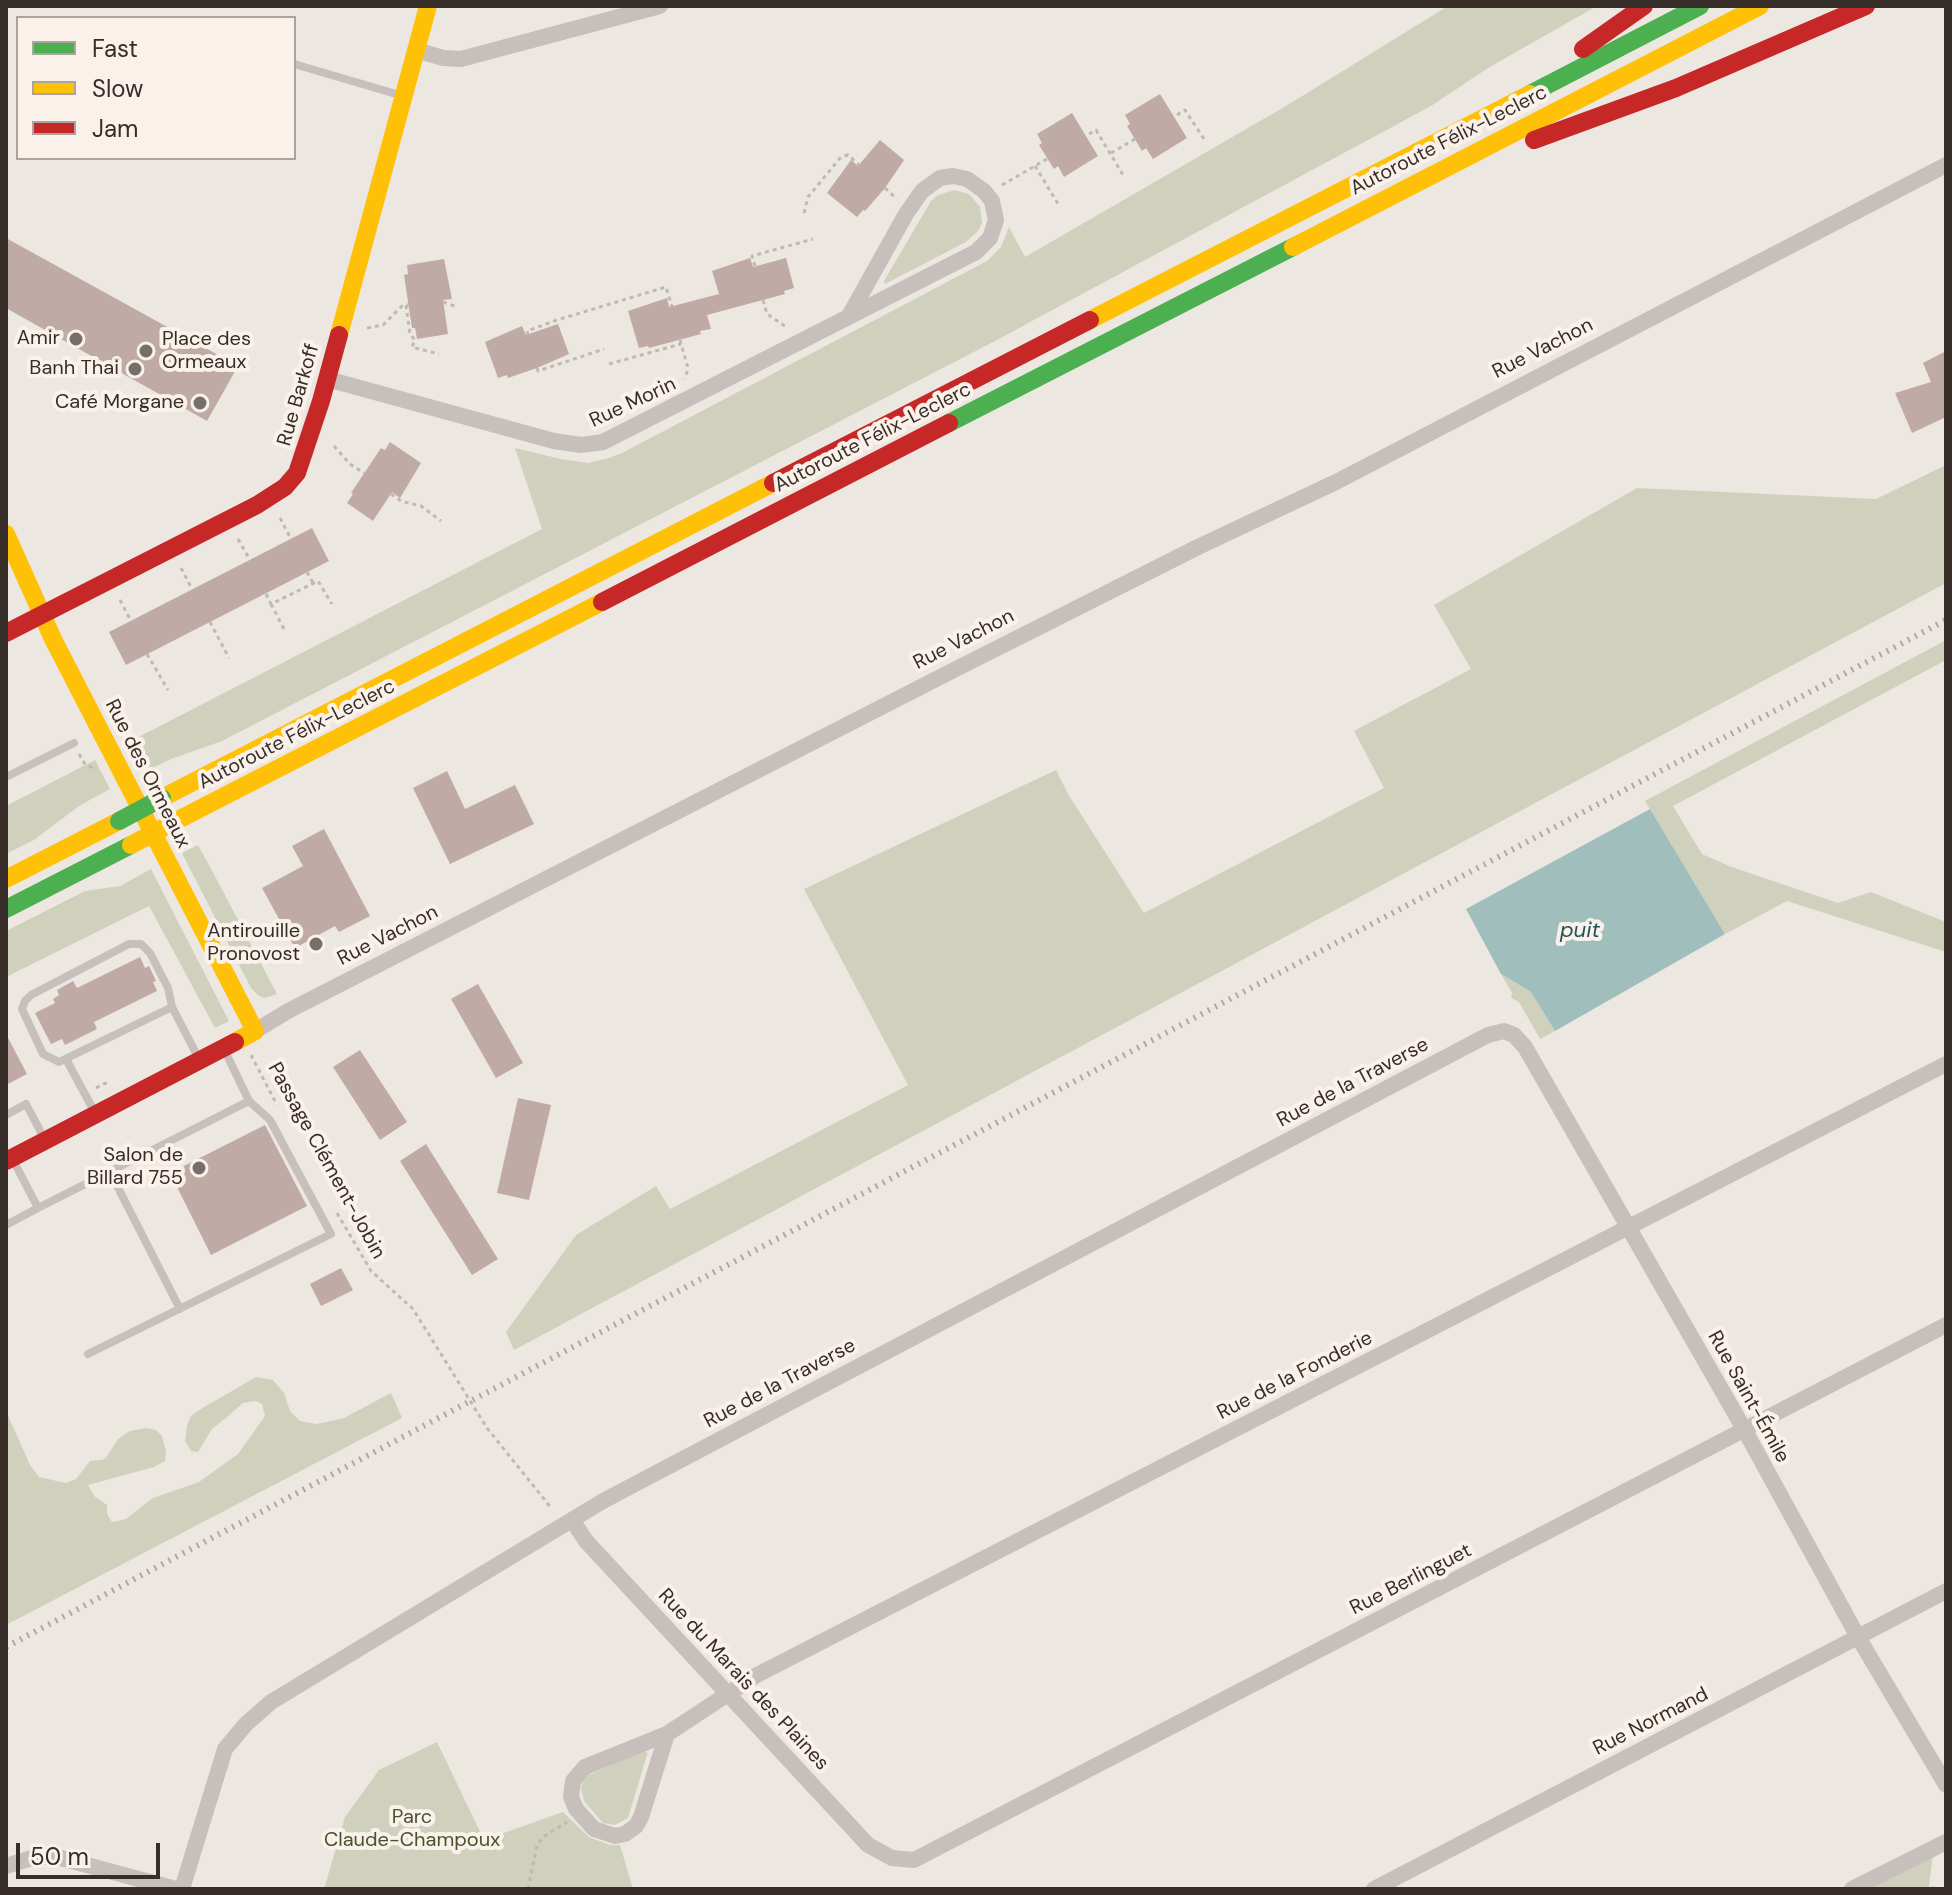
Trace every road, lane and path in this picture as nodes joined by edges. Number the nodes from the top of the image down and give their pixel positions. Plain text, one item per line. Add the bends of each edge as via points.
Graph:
1 (428, 6) edge
2 (660, 6) edge
3 (1644, 6) edge
4 (1700, 6) edge
5 (1760, 6) edge
6 (1866, 6) edge
7 (416, 50) junction
8 (296, 65) edge
9 (403, 97) junction
10 (1177, 115) dead end
11 (1483, 118) junction
12 (1089, 134) dead end
13 (1135, 139) dead end
14 (1204, 139) dead end
15 (1111, 153) junction
16 (1047, 159) dead end
17 (859, 165) dead end
18 (1946, 165) edge
19 (1035, 166) junction
20 (1123, 175) dead end
21 (1416, 184) junction
22 (999, 187) dead end
23 (885, 188) dead end
24 (899, 200) dead end
25 (1060, 207) dead end
26 (804, 213) dead end
27 (813, 239) dead end
28 (755, 266) dead end
29 (763, 300) dead end
30 (443, 302) dead end
31 (457, 307) dead end
32 (672, 307) dead end
33 (849, 316) junction
34 (367, 328) dead end
35 (790, 329) dead end
36 (528, 335) dead end
37 (604, 349) dead end
38 (439, 354) dead end
39 (609, 364) dead end
40 (537, 368) dead end
41 (327, 379) junction
42 (685, 383) dead end
43 (334, 446) dead end
44 (364, 473) dead end
45 (391, 494) dead end
46 (280, 518) dead end
47 (441, 521) dead end
48 (238, 539) dead end
49 (291, 539) dead end
50 (9, 544) edge
51 (250, 560) dead end
52 (181, 568) dead end
53 (307, 572) dead end
54 (313, 583) junction
55 (192, 589) dead end
56 (266, 594) dead end
57 (120, 600) dead end
58 (271, 604) junction
59 (332, 604) dead end
60 (43, 614) junction
61 (131, 621) dead end
62 (210, 622) dead end
63 (284, 629) dead end
64 (6, 633) edge
65 (147, 654) dead end
66 (229, 658) dead end
67 (168, 690) dead end
68 (74, 743) dead end
69 (6, 777) edge
70 (6, 879) edge
71 (6, 909) edge
72 (172, 1007) junction
73 (255, 1031) junction
74 (1510, 1032) joint
75 (223, 1048) junction
76 (250, 1053) dead end
77 (66, 1059) junction
78 (200, 1061) junction
79 (1946, 1064) edge
80 (249, 1101) junction
81 (281, 1114) dead end
82 (6, 1115) edge
83 (96, 1115) junction
84 (45, 1141) junction
85 (9, 1159) edge
86 (110, 1172) junction
87 (38, 1208) junction
88 (337, 1212) dead end
89 (6, 1225) edge
90 (1628, 1226) junction
91 (180, 1309) junction
92 (1946, 1325) edge
93 (88, 1354) dead end
94 (1744, 1429) junction
95 (552, 1509) dead end
96 (572, 1520) junction
97 (1946, 1591) edge
98 (1858, 1637) junction
99 (729, 1693) junction
100 (667, 1734) junction
101 (1946, 1785) edge
102 (580, 1813) junction
103 (1946, 1842) edge
104 (892, 1858) joint
105 (6, 1866) edge
106 (179, 1889) edge
107 (528, 1889) edge
108 (1374, 1889) edge
109 (1852, 1889) edge

1 - 7 main road, Rue Barkoff
2 - 7 street via 461,59
3 - 11 main road
4 - 11 main road, Autoroute Félix-Leclerc
5 - 21 main road, Autoroute Félix-Leclerc
6 - 21 main road via 1676,88
7 - 9 main road, Rue Barkoff
8 - 9 lane
9 - 41 main road, Rue Barkoff
10 - 14 path via 1185,110
11 - 70 main road, Autoroute Félix-Leclerc, bridge
12 - 15 path via 1096,130
13 - 15 path
15 - 20 path
16 - 19 path
17 - 26 path via 848,155 841,157 808,197
18 - 73 street, Rue Vachon via 1336,482 921,686
19 - 22 path
19 - 25 path
21 - 71 main road, Autoroute Félix-Leclerc, bridge
23 - 24 path
27 - 28 path via 752,256
29 - 35 path via 767,314
30 - 31 path
32 - 36 path via 666,287 557,320 527,331
33 - 33 street, Rue Morin via 982,248 996,220 984,191 953,176 922,191
33 - 41 street, Rue Morin via 589,445 554,441
34 - 38 path via 383,325 407,305 412,347
37 - 40 path
39 - 42 path via 680,342 688,368
41 - 60 main road, Rue Barkoff via 301,467 285,487
43 - 44 path
45 - 47 path
46 - 49 path
48 - 51 path
50 - 60 main road, Rue des Ormeaux
52 - 55 path
53 - 54 path
54 - 58 path
54 - 59 path via 318,581
56 - 58 path
57 - 61 path
58 - 63 path
60 - 64 main road, Rue Barkoff
60 - 73 main road, Rue des Ormeaux
62 - 66 path
65 - 67 path
68 - 69 lane
72 - 77 lane
72 - 77 lane via 147,949 129,944 25,1001 23,1013 43,1054 59,1062
72 - 78 lane
73 - 75 main road, Rue Vachon
74 - 90 street, Rue Saint-Émile via 1525,1047
74 - 96 street, Rue de la Traverse via 1488,1035
75 - 78 main road, Rue Vachon
75 - 80 lane
76 - 81 path, Passage Clément-Jobin
77 - 83 lane
78 - 83 main road, Rue Vachon
79 - 90 street, Rue de la Fonderie
80 - 86 lane
80 - 91 lane via 270,1120 331,1234
82 - 84 lane via 26,1104
83 - 84 main road, Rue Vachon
84 - 85 main road, Rue Vachon
85 - 87 lane
86 - 87 lane
86 - 91 lane
87 - 89 lane
88 - 95 path, Passage Clément-Jobin via 374,1274 413,1309 487,1428
90 - 94 street, Rue Saint-Émile
90 - 99 street, Rue de la Fonderie
91 - 93 lane
92 - 94 street, Rue Berlinguet
94 - 98 street, Rue Saint-Émile
94 - 104 street, Rue Berlinguet via 919,1858
96 - 99 street, Rue du Marais des Plaines
96 - 106 street, Rue de la Traverse via 283,1694 246,1724 219,1761
97 - 98 street, Rue Normand
98 - 101 street, Rue Saint-Émile
98 - 108 street, Rue Normand
99 - 100 street, Rue de la Fonderie
99 - 104 street, Rue du Marais des Plaines via 868,1845
100 - 102 street, Rue de la Fonderie via 581,1770 571,1792
100 - 102 street via 633,1829 615,1836 602,1834
102 - 107 path via 537,1845
103 - 109 street
105 - 106 street via 35,1857 68,1859

